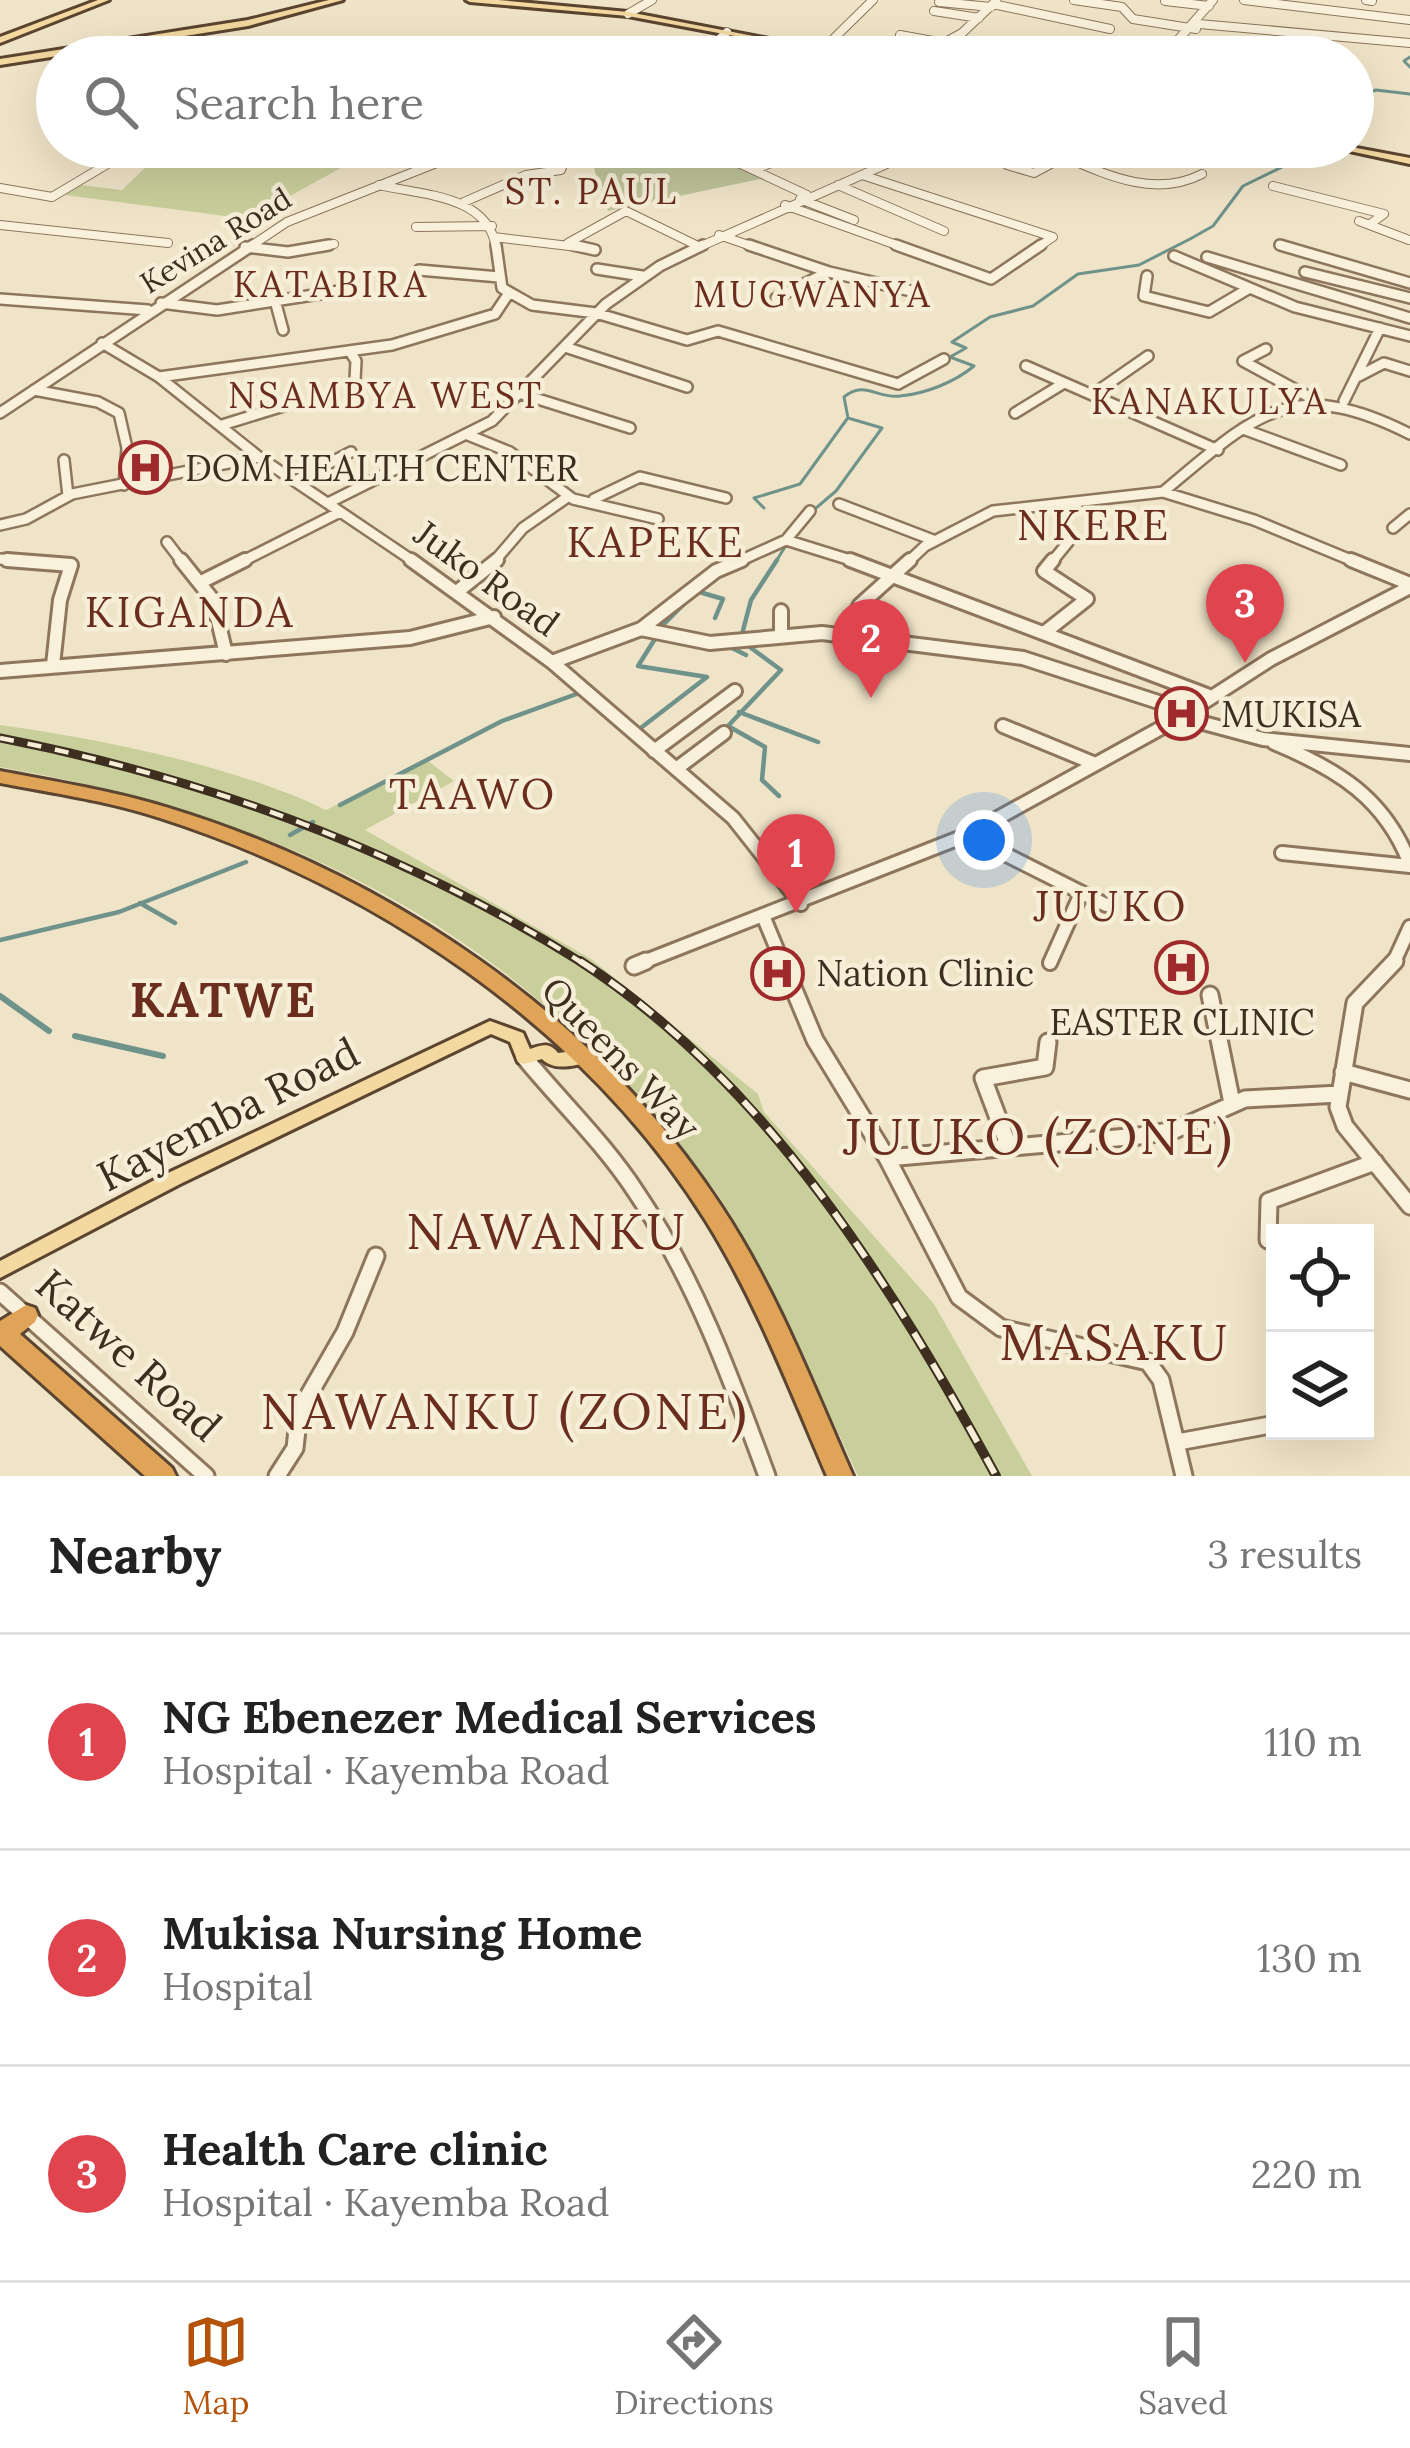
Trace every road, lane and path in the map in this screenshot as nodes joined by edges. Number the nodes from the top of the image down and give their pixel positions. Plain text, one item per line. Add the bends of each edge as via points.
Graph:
1 (105, 0) edge
2 (339, 0) edge
3 (470, 0) edge
4 (652, 0) edge
5 (873, 0) edge
6 (1074, 0) edge
7 (1244, 0) edge
8 (1165, 1) edge
9 (939, 2) edge
10 (1211, 3) edge
11 (994, 4) edge
12 (934, 11) dead end
13 (628, 14) junction
14 (980, 18) junction
15 (1410, 20) edge
16 (1197, 27) junction
17 (1110, 29) dead end
18 (727, 32) junction
19 (900, 35) dead end
20 (165, 36) edge
21 (720, 36) edge
22 (748, 36) edge
23 (836, 36) edge
24 (906, 36) edge
25 (956, 36) edge
26 (1183, 36) edge
27 (1317, 36) edge
28 (3, 40) edge
29 (1374, 40) edge
30 (1410, 43) edge
31 (36, 56) edge
32 (0, 62) edge
33 (1374, 154) edge
34 (1410, 161) edge
35 (102, 168) edge
36 (423, 168) edge
37 (562, 168) edge
38 (750, 168) edge
39 (759, 168) edge
40 (881, 168) edge
41 (1100, 168) edge
42 (754, 170) junction
43 (1202, 174) dead end
44 (864, 176) junction
45 (379, 185) junction
46 (837, 185) junction
47 (1273, 185) dead end
48 (0, 188) edge
49 (1327, 193) dead end
50 (803, 197) junction
51 (463, 202) junction
52 (785, 205) junction
53 (1352, 207) junction
54 (854, 220) dead end
55 (0, 225) edge
56 (416, 227) dead end
57 (944, 231) dead end
58 (493, 232) junction
59 (719, 235) junction
60 (1409, 240) edge
61 (167, 243) dead end
62 (568, 243) junction
63 (334, 244) dead end
64 (1280, 245) dead end
65 (698, 246) junction
66 (244, 247) junction
67 (596, 250) dead end
68 (1410, 255) edge
69 (1174, 256) dead end
70 (1207, 257) dead end
71 (597, 269) dead end
72 (419, 270) dead end
73 (829, 272) junction
74 (1305, 272) dead end
75 (1147, 276) dead end
76 (499, 277) junction
77 (643, 277) junction
78 (1410, 283) edge
79 (352, 289) dead end
80 (1248, 290) junction
81 (509, 293) junction
82 (920, 293) dead end
83 (0, 298) edge
84 (776, 298) dead end
85 (1410, 298) edge
86 (159, 303) junction
87 (277, 304) junction
88 (148, 310) junction
89 (596, 314) junction
90 (1410, 318) edge
91 (1380, 328) junction
92 (283, 330) dead end
93 (1410, 336) edge
94 (102, 343) junction
95 (565, 347) junction
96 (1266, 349) dead end
97 (351, 353) junction
98 (1148, 356) dead end
99 (944, 359) dead end
100 (1027, 366) dead end
101 (1410, 371) edge
102 (1359, 376) junction
103 (159, 377) junction
104 (1064, 382) junction
105 (687, 387) dead end
106 (34, 390) junction
107 (522, 394) junction
108 (1092, 395) junction
109 (354, 398) dead end
110 (1312, 399) junction
111 (1344, 401) junction
112 (287, 405) dead end
113 (0, 412) edge
114 (1015, 413) dead end
115 (222, 425) junction
116 (630, 428) dead end
117 (1244, 429) junction
118 (1410, 434) edge
119 (469, 435) junction
120 (1218, 450) junction
121 (351, 452) dead end
122 (259, 457) junction
123 (64, 460) dead end
124 (1341, 465) dead end
125 (296, 482) junction
126 (124, 485) junction
127 (1163, 492) junction
128 (68, 496) junction
129 (568, 496) junction
130 (726, 498) dead end
131 (592, 500) junction
132 (328, 503) junction
133 (839, 504) dead end
134 (810, 511) dead end
135 (340, 512) junction
136 (1410, 514) edge
137 (658, 519) dead end
138 (0, 525) edge
139 (1393, 529) dead end
140 (786, 540) junction
141 (933, 540) junction
142 (167, 542) dead end
143 (1069, 542) dead end
144 (0, 559) edge
145 (891, 575) junction
146 (201, 582) junction
147 (1409, 587) edge
148 (458, 591) junction
149 (781, 610) dead end
150 (494, 617) junction
151 (641, 628) junction
152 (781, 633) junction
153 (1044, 633) junction
154 (844, 636) junction
155 (226, 654) junction
156 (552, 662) junction
157 (53, 665) junction
158 (0, 671) edge
159 (735, 692) dead end
160 (1212, 697) junction
161 (1185, 714) junction
162 (1003, 726) dead end
163 (724, 733) dead end
164 (1262, 739) junction
165 (654, 752) junction
166 (1410, 754) edge
167 (1093, 763) junction
168 (676, 769) junction
169 (0, 777) edge
170 (967, 835) junction
171 (1282, 854) dead end
172 (1410, 865) edge
173 (1080, 896) junction
174 (800, 904) junction
175 (1106, 905) dead end
176 (764, 918) junction
177 (1410, 927) edge
178 (1050, 963) dead end
179 (634, 966) dead end
180 (1210, 994) dead end
181 (1048, 1042) dead end
182 (524, 1057) junction
183 (583, 1057) junction
184 (1343, 1072) junction
185 (1410, 1090) edge
186 (1339, 1094) junction
187 (1232, 1103) junction
188 (1009, 1147) junction
189 (887, 1158) junction
190 (1375, 1162) junction
191 (1410, 1206) edge
192 (1268, 1224) edge
193 (376, 1256) dead end
194 (0, 1270) edge
195 (0, 1292) edge
196 (26, 1315) junction
197 (1, 1332) edge
198 (1266, 1426) edge
199 (1178, 1442) junction
200 (163, 1476) edge
201 (206, 1476) edge
202 (277, 1476) edge
203 (767, 1476) edge
204 (840, 1476) edge
205 (1184, 1476) edge

1 - 28 main road
2 - 20 main road
3 - 13 main road
4 - 13 street
5 - 23 street
6 - 16 street
7 - 15 street
8 - 10 street
9 - 11 street
10 - 16 street
11 - 14 street
11 - 17 street
12 - 14 street
13 - 18 main road
14 - 25 street
16 - 26 street
16 - 27 street
18 - 21 street
18 - 22 main road
19 - 24 street
29 - 30 street
31 - 32 main road
33 - 34 main road
35 - 48 street via 58,195
36 - 45 street, Kevina Road
37 - 51 street
38 - 42 street
39 - 42 street
40 - 44 street
41 - 43 street via 1160,188
42 - 50 street
44 - 46 street
44 - 52 street via 1053,238 991,279
45 - 51 street
45 - 66 street, Kevina Road
46 - 50 street
46 - 57 street
47 - 53 street
49 - 53 street via 1356,198
50 - 52 street
50 - 54 street
51 - 58 street
52 - 59 street
53 - 60 street via 1384,214 1365,222
55 - 61 street
56 - 58 street
58 - 62 street
58 - 76 street
59 - 65 street
59 - 73 street
60 - 68 street
62 - 65 street via 626,211
62 - 67 street
63 - 66 street via 288,252
64 - 78 street
65 - 77 street
66 - 86 street, Kevina Road
69 - 80 street
70 - 90 street
71 - 77 street
72 - 76 street
73 - 82 street
73 - 84 street
74 - 85 street
75 - 80 street via 1144,296 1209,312
76 - 81 street
77 - 89 street
79 - 87 street
80 - 91 street
81 - 89 street via 532,305
81 - 97 street via 486,318
83 - 88 street
86 - 87 street via 217,310
86 - 88 street, Kevina Road
87 - 92 street
88 - 94 street, Kevina Road
89 - 95 street
89 - 99 street via 688,340 718,331 898,384
91 - 93 street
91 - 102 street via 1361,349
94 - 103 street, Juko Road
94 - 106 street, Kevina Road
95 - 105 street
95 - 107 street
96 - 110 street via 1243,361
97 - 103 street
97 - 109 street
98 - 108 street
100 - 104 street
101 - 102 street via 1384,363
102 - 111 street
103 - 115 street, Juko Road
104 - 108 street
104 - 114 street
106 - 113 street, Kevina Road
106 - 126 street via 119,413
107 - 116 street
107 - 119 street
108 - 120 street
110 - 111 street
110 - 117 street
111 - 118 street
112 - 115 street
115 - 122 street, Juko Road
117 - 120 street
117 - 124 street
119 - 129 street via 510,452
119 - 132 street
120 - 127 street
121 - 125 street
122 - 125 street, Juko Road
122 - 126 street
123 - 128 street
125 - 132 street, Juko Road
126 - 128 street
127 - 141 street via 1007,507
127 - 147 street via 1254,520
128 - 138 street
129 - 131 street
129 - 148 street
130 - 131 street via 640,477
131 - 137 street
132 - 135 street, Juko Road
133 - 141 street
134 - 140 street
135 - 146 street
135 - 148 street, Juko Road
136 - 139 street
140 - 145 street
140 - 151 street via 716,571
141 - 145 street
142 - 146 street
143 - 153 street via 1044,571 1087,598
144 - 157 street via 71,566
145 - 153 street
145 - 154 street via 860,605
146 - 155 street via 218,611
147 - 160 street
148 - 150 street, Juko Road
149 - 152 street
150 - 155 street via 410,638
150 - 156 street, Juko Road
151 - 152 street via 710,643
151 - 156 street
152 - 154 street
153 - 160 street
154 - 161 street via 1023,658
155 - 157 street
156 - 165 street, Juko Road
157 - 158 street
159 - 165 street
160 - 161 street
161 - 164 street
161 - 167 street
162 - 167 street
163 - 168 street
164 - 166 street
164 - 172 street via 1346,777 1390,813
165 - 168 street, Juko Road
167 - 170 street
168 - 174 street, Juko Road via 755,840
169 - 183 highway, Queens Way via 165,812 246,841 507,988
170 - 173 street
170 - 174 street
171 - 172 street
173 - 175 street
173 - 178 street
174 - 176 street
176 - 179 street
176 - 189 street via 815,1040
177 - 184 street via 1390,972 1355,1003
180 - 187 street
181 - 188 street via 1045,1067 983,1078
182 - 183 main road
182 - 194 main road, Kayemba Road via 517,1038 490,1027
182 - 203 street via 636,1191 688,1280
183 - 204 highway, Queens Way via 712,1211 763,1302
184 - 185 street
184 - 186 street
186 - 187 street
186 - 190 street via 1345,1126
187 - 188 street via 1175,1130
188 - 189 street
189 - 199 street via 958,1298 1000,1328 1148,1362
190 - 191 street
190 - 192 street via 1269,1201
193 - 202 street via 299,1412 295,1448
195 - 196 street, Katwe Road
196 - 197 highway
196 - 201 street, Katwe Road
197 - 200 highway, Katwe Road
198 - 199 street
199 - 205 street

